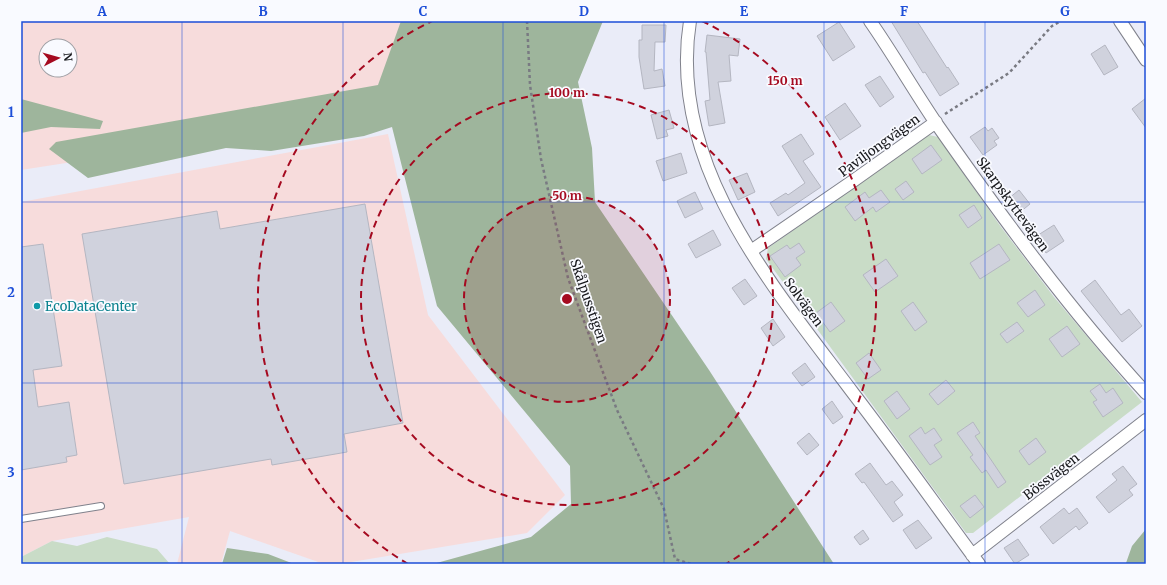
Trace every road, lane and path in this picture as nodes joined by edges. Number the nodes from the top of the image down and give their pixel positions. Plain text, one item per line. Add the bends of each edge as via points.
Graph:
1 (527, 21) edge
2 (690, 21) edge
3 (870, 21) edge
4 (1061, 21) edge
5 (1120, 21) edge
6 (1146, 60) edge
7 (950, 111) dead end
8 (936, 122) junction
9 (751, 251) junction
10 (1146, 393) edge
11 (1146, 420) edge
12 (101, 506) dead end
13 (21, 519) edge
14 (976, 559) edge
15 (691, 564) edge

1 - 15 path, Skålpusstigen via 530,85 540,160 568,278 617,410 664,509 675,559
2 - 9 street, Solvägen via 688,85 697,134 713,183 727,213
3 - 8 street, Skarpskyttevägen
4 - 7 path via 1052,26 1009,74
5 - 6 street
8 - 9 street, Paviljongvägen
8 - 10 street, Skarpskyttevägen via 1047,276
9 - 14 street, Solvägen via 794,314
11 - 14 street, Bössvägen
12 - 13 lane

